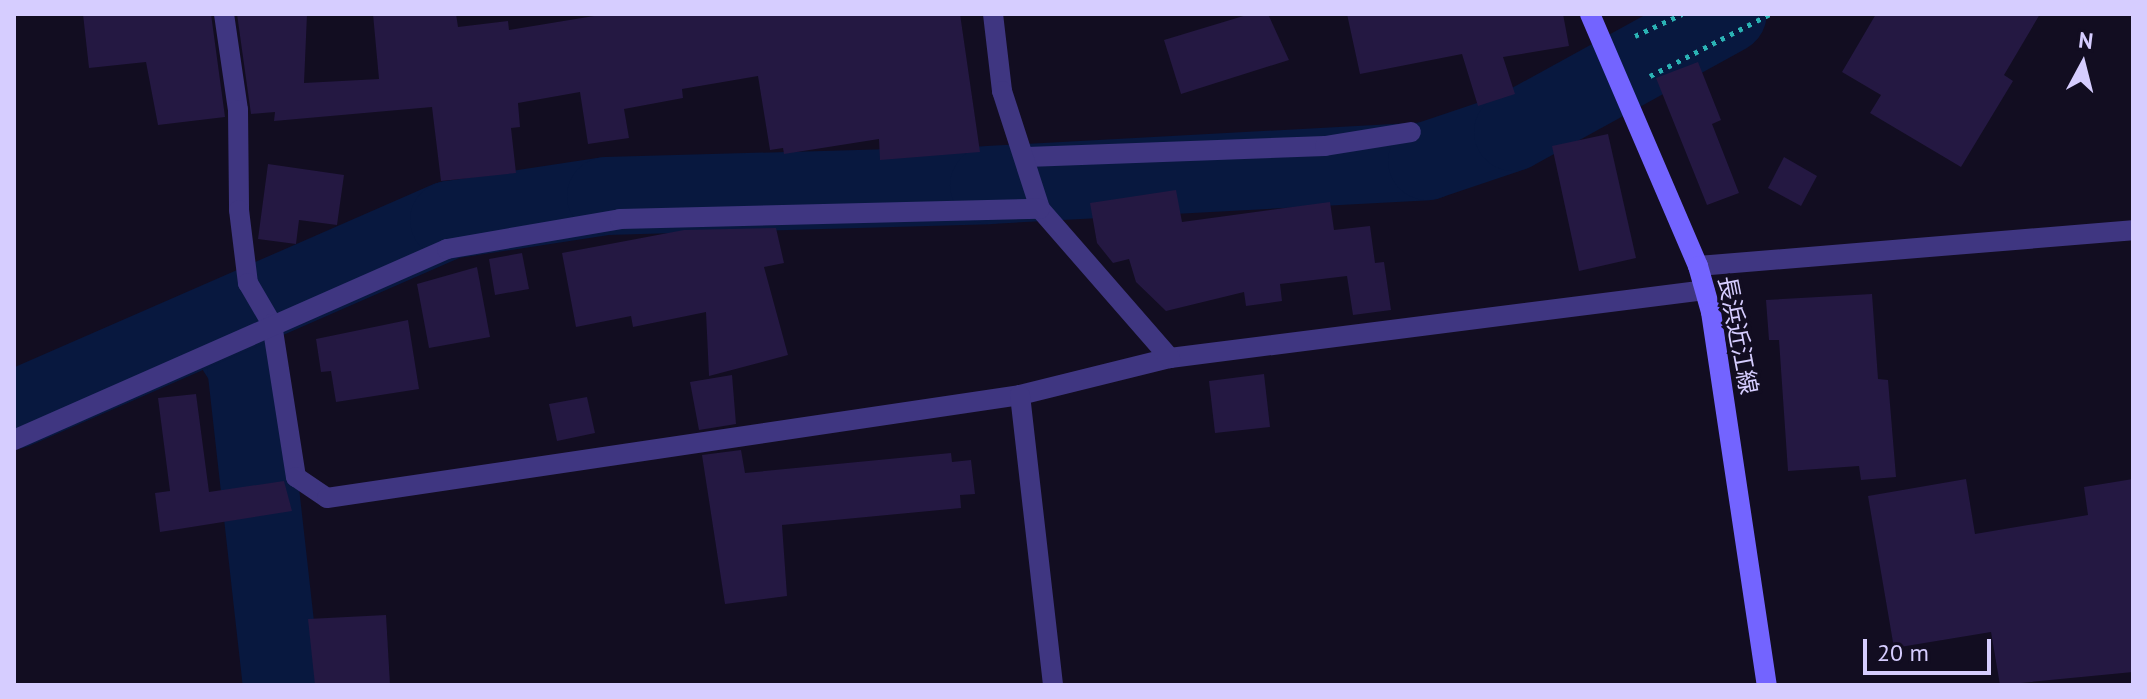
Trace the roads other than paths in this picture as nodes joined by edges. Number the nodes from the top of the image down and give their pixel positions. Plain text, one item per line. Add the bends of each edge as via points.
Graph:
1 (224, 14) edge
2 (993, 14) edge
3 (1590, 14) edge
4 (1411, 132) dead end
5 (1028, 161) junction
6 (1039, 203) junction
7 (2133, 230) edge
8 (1698, 266) junction
9 (1705, 290) junction
10 (268, 318) junction
11 (1170, 358) junction
12 (1020, 395) junction
13 (14, 440) edge
14 (1053, 685) edge
15 (1767, 685) edge

1 - 10 street via 238,110 239,210 248,283
2 - 5 street via 1002,91
3 - 8 main road, 長浜近江線
4 - 5 street via 1325,146
5 - 6 street
6 - 10 street via 620,219 447,249
6 - 11 street
7 - 8 street
8 - 9 main road, 長浜近江線
9 - 11 street
9 - 15 main road, 長浜近江線
10 - 12 street via 296,477 327,498
10 - 13 street via 253,335
11 - 12 street
12 - 14 street

